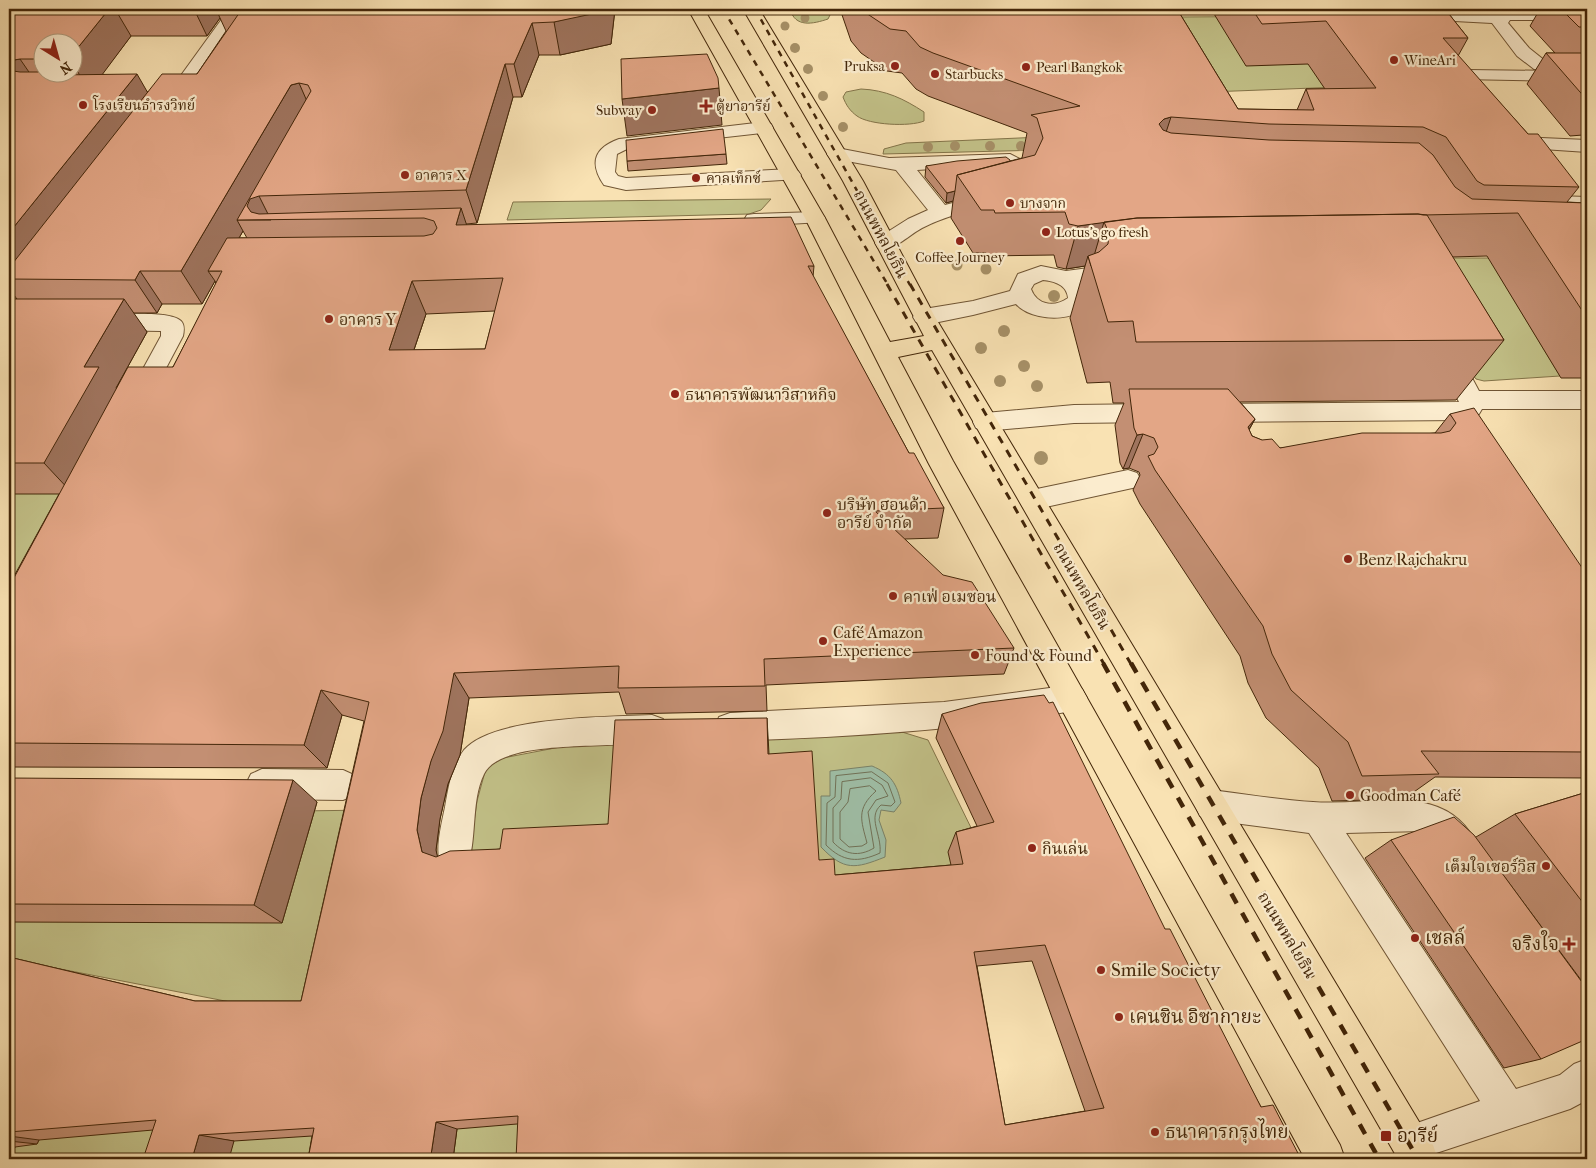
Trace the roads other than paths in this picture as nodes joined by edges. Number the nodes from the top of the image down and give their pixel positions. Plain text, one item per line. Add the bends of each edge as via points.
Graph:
1 (237, 9) edge
2 (696, 9) edge
3 (751, 9) edge
4 (1421, 12) edge
5 (1587, 15) edge
6 (1501, 18) junction
7 (1436, 32) edge
8 (1587, 64) edge
9 (1587, 76) edge
10 (1482, 95) edge
11 (163, 105) edge
12 (764, 128) junction
13 (1518, 144) edge
14 (1587, 146) edge
15 (837, 154) junction
16 (902, 164) junction
17 (791, 175) junction
18 (1557, 202) edge
19 (1587, 203) edge
20 (940, 212) junction
21 (815, 218) junction
22 (733, 221) edge
23 (885, 243) junction
24 (1136, 271) edge
25 (1066, 278) junction
26 (1021, 295) junction
27 (924, 317) junction
28 (80, 322) edge
29 (196, 324) edge
30 (173, 326) junction
31 (1436, 332) edge
32 (938, 341) junction
33 (885, 351) junction
34 (1472, 400) junction
35 (1587, 400) edge
36 (129, 417) edge
37 (985, 422) junction
38 (1128, 480) dead end
39 (1032, 500) junction
40 (1072, 698) junction
41 (235, 784) edge
42 (343, 785) dead end
43 (1211, 806) junction
44 (1318, 818) junction
45 (454, 859) edge
46 (1479, 870) edge
47 (1587, 1077) edge
48 (1508, 1110) junction
49 (1414, 1151) edge
50 (1326, 1159) edge

1 - 11 street
2 - 12 main road
3 - 15 main road, ถนนพหลโยธิน
4 - 6 street
4 - 7 street
5 - 6 street via 1507,15
6 - 8 street via 1500,24 1514,42 1540,65
9 - 10 street via 1463,68
12 - 17 main road
12 - 17 street via 626,143 610,148 606,154 605,172 611,181 626,184
13 - 14 street
15 - 16 street
15 - 23 main road, ถนนพหลโยธิน
16 - 20 street
16 - 20 street via 952,167 995,158 1010,160 1019,166 1022,182 1018,192 978,197
17 - 21 main road
18 - 19 street
20 - 23 street via 901,229
21 - 22 street
21 - 33 main road
23 - 27 main road, ถนนพหลโยธิน
24 - 25 street
25 - 26 street via 1050,274 1032,275 1022,284
25 - 26 street via 1073,283 1079,295 1078,301 1066,310 1040,310
26 - 27 street
27 - 32 main road, ถนนพหลโยธิน
28 - 30 street via 158,322
29 - 30 street
30 - 36 street via 172,336
31 - 34 street
32 - 33 main road
32 - 37 main road, ถนนพหลโยธิน
33 - 40 main road via 942,464
34 - 35 street
34 - 37 street via 1470,408 1463,410 1074,414
37 - 39 main road, ถนนพหลโยธิน
38 - 39 street
39 - 43 main road, ถนนพหลโยธิน
40 - 45 street via 1014,709 854,723 540,735 512,742 476,759 467,776
40 - 50 main road
41 - 42 street
43 - 44 street
43 - 49 main road, ถนนพหลโยธิน
44 - 46 street via 1422,816 1436,821 1458,841
44 - 48 street via 1402,934 1459,1021
47 - 48 street via 1570,1090
48 - 49 street

